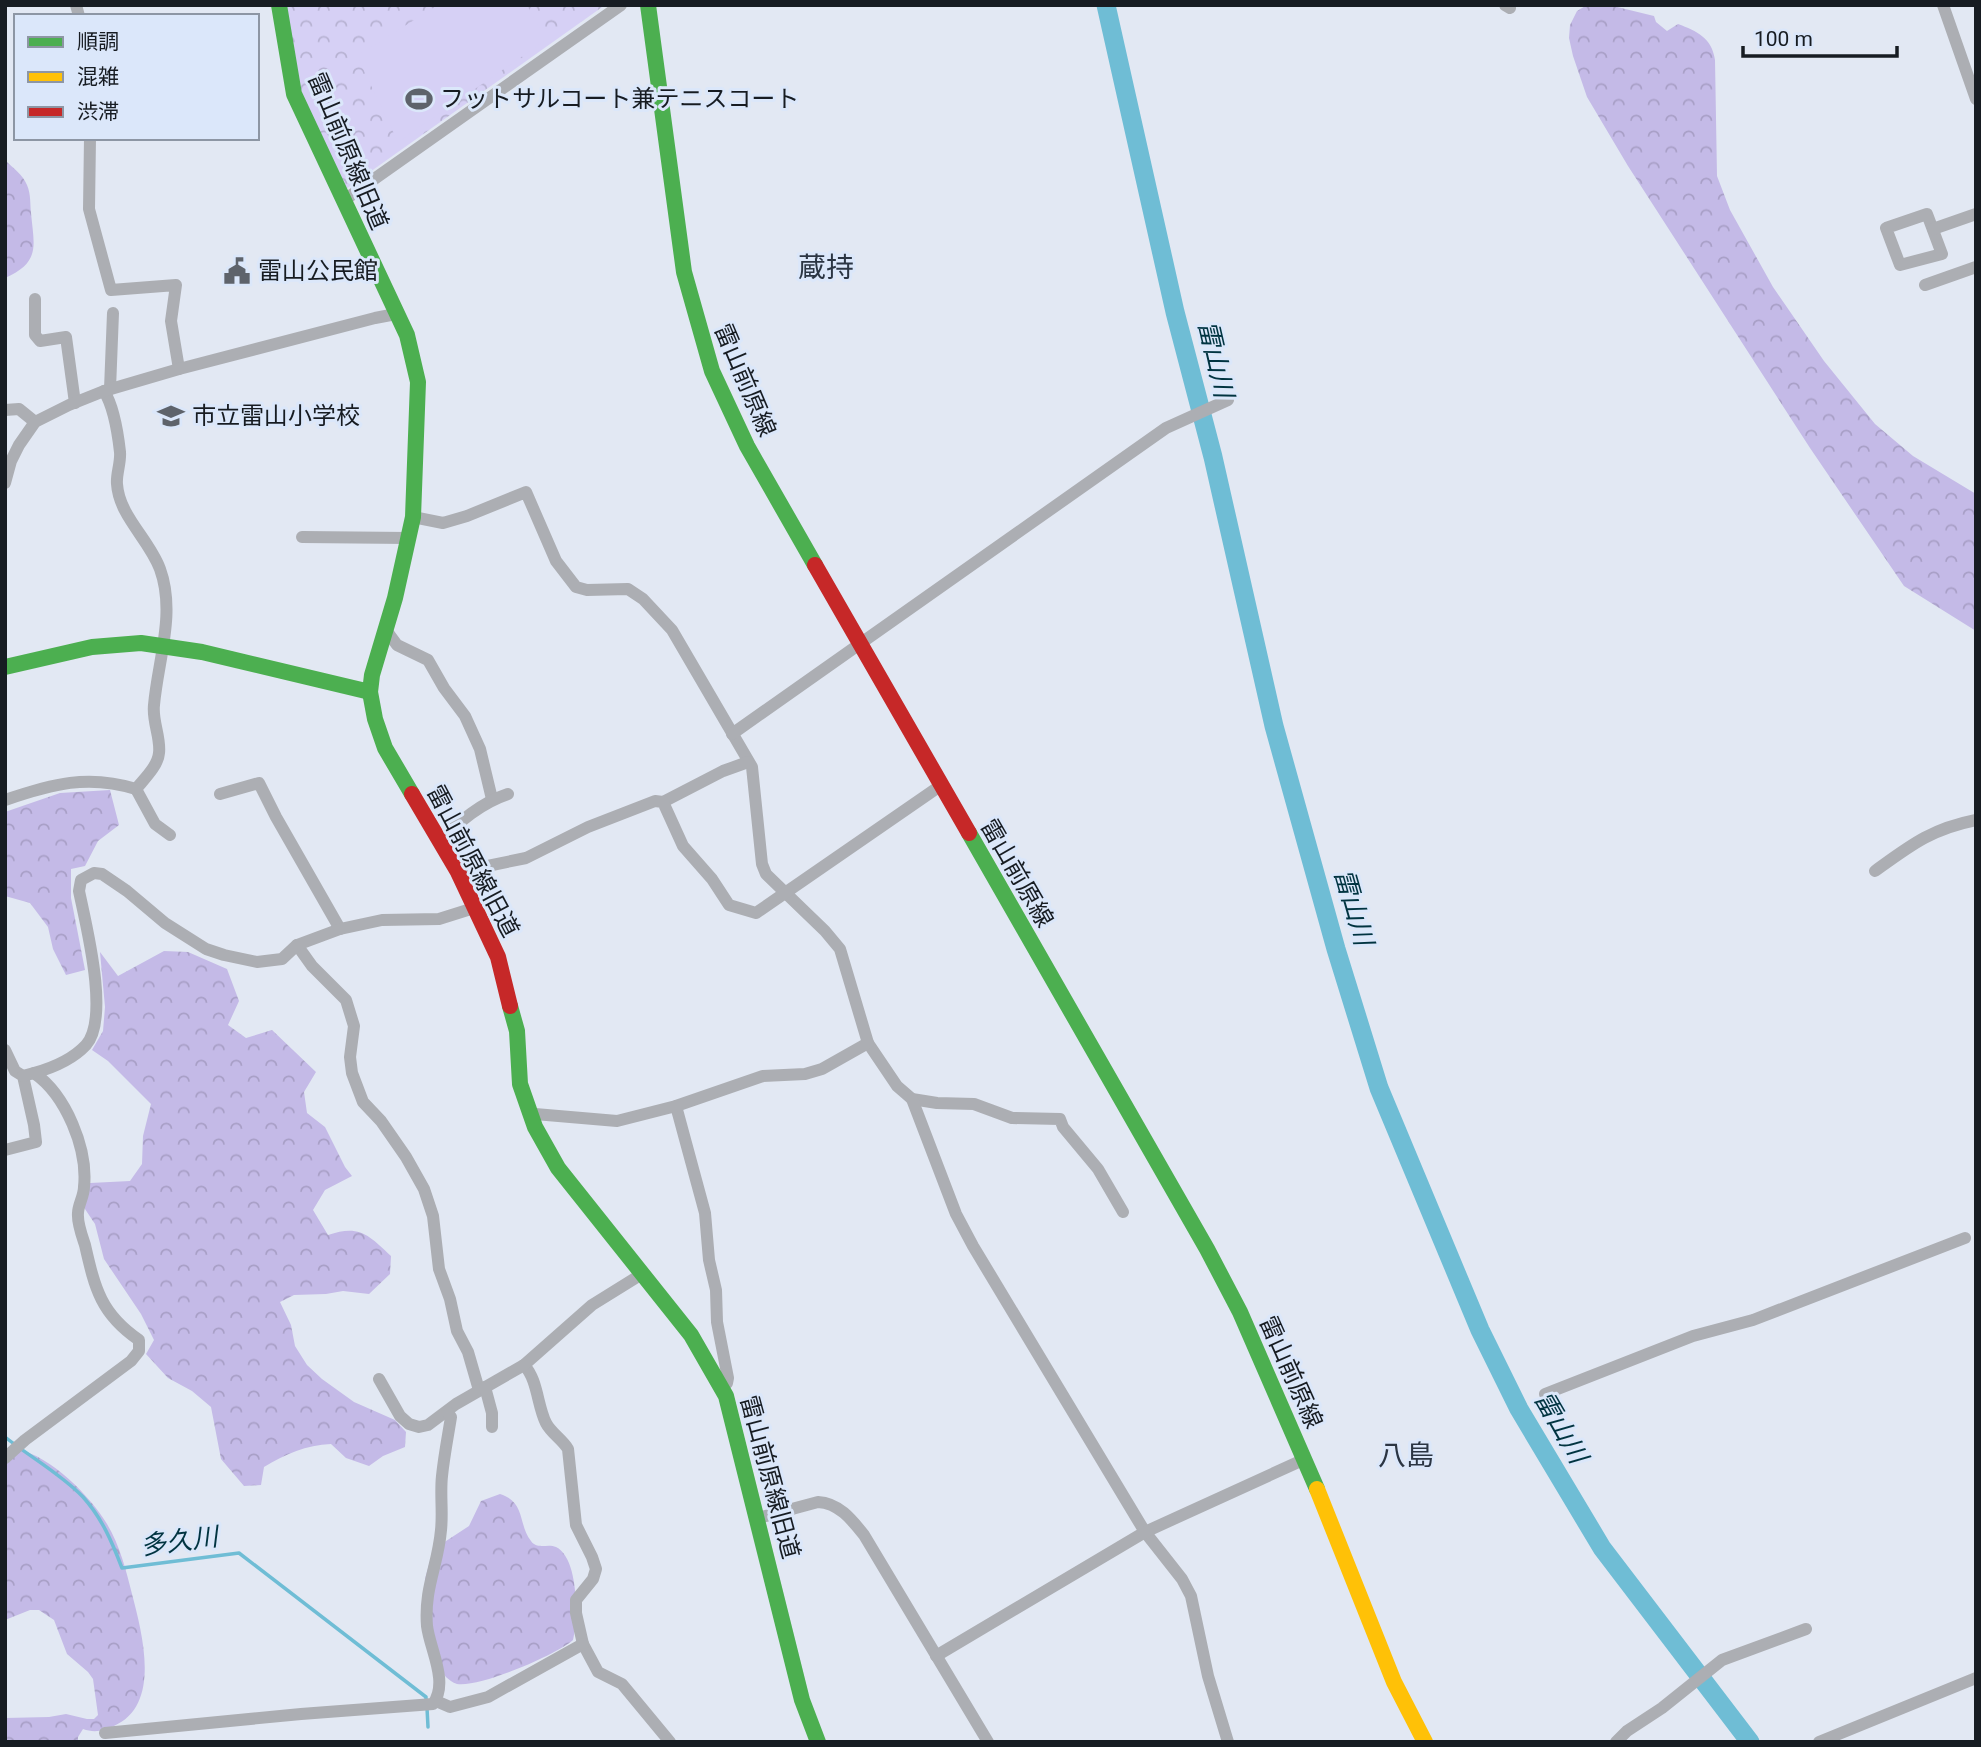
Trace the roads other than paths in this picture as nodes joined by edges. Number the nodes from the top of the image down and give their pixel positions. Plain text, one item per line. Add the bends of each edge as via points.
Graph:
1 (279, 5) edge
2 (621, 5) edge
3 (648, 5) edge
4 (1944, 5) edge
5 (1973, 82) edge
6 (1976, 99) edge
7 (90, 140) edge
8 (343, 201) junction
9 (1976, 214) edge
10 (1933, 229) junction
11 (1976, 267) edge
12 (1924, 285) dead end
13 (35, 299) dead end
14 (113, 313) dead end
15 (396, 314) junction
16 (179, 369) junction
17 (107, 390) junction
18 (1228, 400) dead end
19 (75, 403) junction
20 (5, 410) edge
21 (35, 422) junction
22 (5, 483) edge
23 (413, 517) junction
24 (302, 537) dead end
25 (408, 538) junction
26 (386, 630) junction
27 (860, 644) junction
28 (163, 645) junction
29 (5, 667) edge
30 (370, 692) junction
31 (733, 734) junction
32 (748, 762) junction
33 (940, 786) junction
34 (136, 789) junction
35 (220, 794) dead end
36 (508, 794) dead end
37 (492, 799) junction
38 (5, 800) edge
39 (663, 802) junction
40 (1976, 820) edge
41 (170, 835) dead end
42 (440, 841) junction
43 (1875, 871) dead end
44 (458, 872) junction
45 (784, 893) junction
46 (474, 908) junction
47 (340, 929) junction
48 (297, 945) junction
49 (868, 1044) junction
50 (5, 1050) edge
51 (28, 1074) junction
52 (912, 1098) junction
53 (676, 1106) junction
54 (530, 1116) junction
55 (5, 1150) edge
56 (1123, 1212) dead end
57 (1965, 1238) dead end
58 (642, 1274) junction
59 (524, 1365) junction
60 (379, 1379) dead end
61 (722, 1385) junction
62 (482, 1388) junction
63 (1545, 1394) dead end
64 (447, 1412) junction
65 (492, 1427) dead end
66 (7, 1456) edge
67 (1305, 1459) junction
68 (758, 1518) junction
69 (1145, 1532) junction
70 (1805, 1629) dead end
71 (583, 1644) junction
72 (936, 1657) junction
73 (1976, 1678) edge
74 (430, 1703) junction
75 (105, 1733) dead end
76 (670, 1742) edge
77 (818, 1742) edge
78 (988, 1742) edge
79 (1228, 1742) edge
80 (1425, 1742) edge
81 (1616, 1742) edge
82 (1819, 1742) edge

1 - 8 street, 雷山前原線旧道 via 294,94
2 - 8 street
3 - 27 street, 雷山前原線 via 684,272 712,370 747,446
4 - 5 street
5 - 6 street
7 - 16 street via 89,209 111,290 176,285 171,321
8 - 15 street, 雷山前原線旧道
9 - 10 street
10 - 10 street via 1927,214 1886,228 1899,265 1942,254
11 - 12 street
13 - 19 street via 35,335 40,341 66,337
14 - 17 street
15 - 16 street
15 - 23 street, 雷山前原線旧道 via 414,355 418,382
16 - 17 street
17 - 19 street
17 - 28 street via 120,453 117,484 124,510 156,559 166,589
18 - 27 street via 1179,421
19 - 21 street
20 - 21 street via 19,410
21 - 22 street via 11,461
23 - 25 street, 雷山前原線旧道
23 - 31 street via 443,523 526,492 566,577 576,587 628,589 643,599 672,631
24 - 25 street
25 - 26 street, 雷山前原線旧道
26 - 30 street, 雷山前原線旧道
26 - 37 street via 397,645 428,660 465,716 480,750
27 - 31 street
27 - 33 street, 雷山前原線
28 - 29 street via 89,647
28 - 30 street
28 - 34 street via 153,708 159,753
30 - 42 street, 雷山前原線旧道 via 386,748
31 - 32 street
32 - 39 street
32 - 45 street via 758,807 762,864
33 - 45 street
33 - 67 street, 雷山前原線 via 1212,1260
34 - 38 street via 82,780
34 - 41 street via 155,824
35 - 47 street via 259,783
36 - 37 street
37 - 42 street
39 - 44 street via 654,801 588,827 526,858
39 - 45 street via 683,846 729,905 756,913
40 - 43 street via 1920,838
42 - 44 street, 雷山前原線旧道
44 - 46 street, 雷山前原線旧道
45 - 49 street via 840,949
46 - 47 street via 439,919 382,920
46 - 54 street, 雷山前原線旧道 via 504,976 517,1031 520,1084
47 - 48 street
48 - 51 street via 275,961 224,956 184,936 102,874 89,874 81,880 79,891 97,994 94,1030 70,1057
48 - 62 street via 346,1000 354,1026 349,1057 352,1073 363,1102 381,1121 424,1189 457,1331
49 - 52 street via 897,1086
49 - 53 street via 822,1069 763,1076
50 - 51 street via 15,1071
51 - 55 street via 36,1142
51 - 66 street via 53,1090 69,1114 84,1172 78,1214 95,1283 114,1321 139,1340 139,1352
52 - 56 street via 974,1104 1012,1118 1060,1119
52 - 69 street via 956,1214 973,1246
53 - 54 street via 617,1121
53 - 61 street via 705,1213 728,1378
54 - 58 street, 雷山前原線旧道 via 558,1168
57 - 63 street
58 - 59 street via 592,1305
58 - 61 street, 雷山前原線旧道 via 691,1335
59 - 62 street
59 - 71 street via 548,1428 568,1449 576,1525 596,1569 576,1600
60 - 64 street via 409,1424 428,1425
61 - 68 street, 雷山前原線旧道
62 - 64 street
62 - 65 street
64 - 74 street via 451,1417 442,1474 442,1527 427,1607 439,1681
67 - 69 street
67 - 80 street, 雷山前原線 via 1394,1682
68 - 72 street via 818,1502 828,1502 845,1514 864,1535
68 - 77 street, 雷山前原線旧道 via 802,1700
69 - 72 street
69 - 79 street via 1191,1596
70 - 81 street via 1722,1660
71 - 74 street via 488,1697 450,1707
71 - 76 street via 598,1672 622,1684
72 - 78 street
73 - 82 street
74 - 75 street

